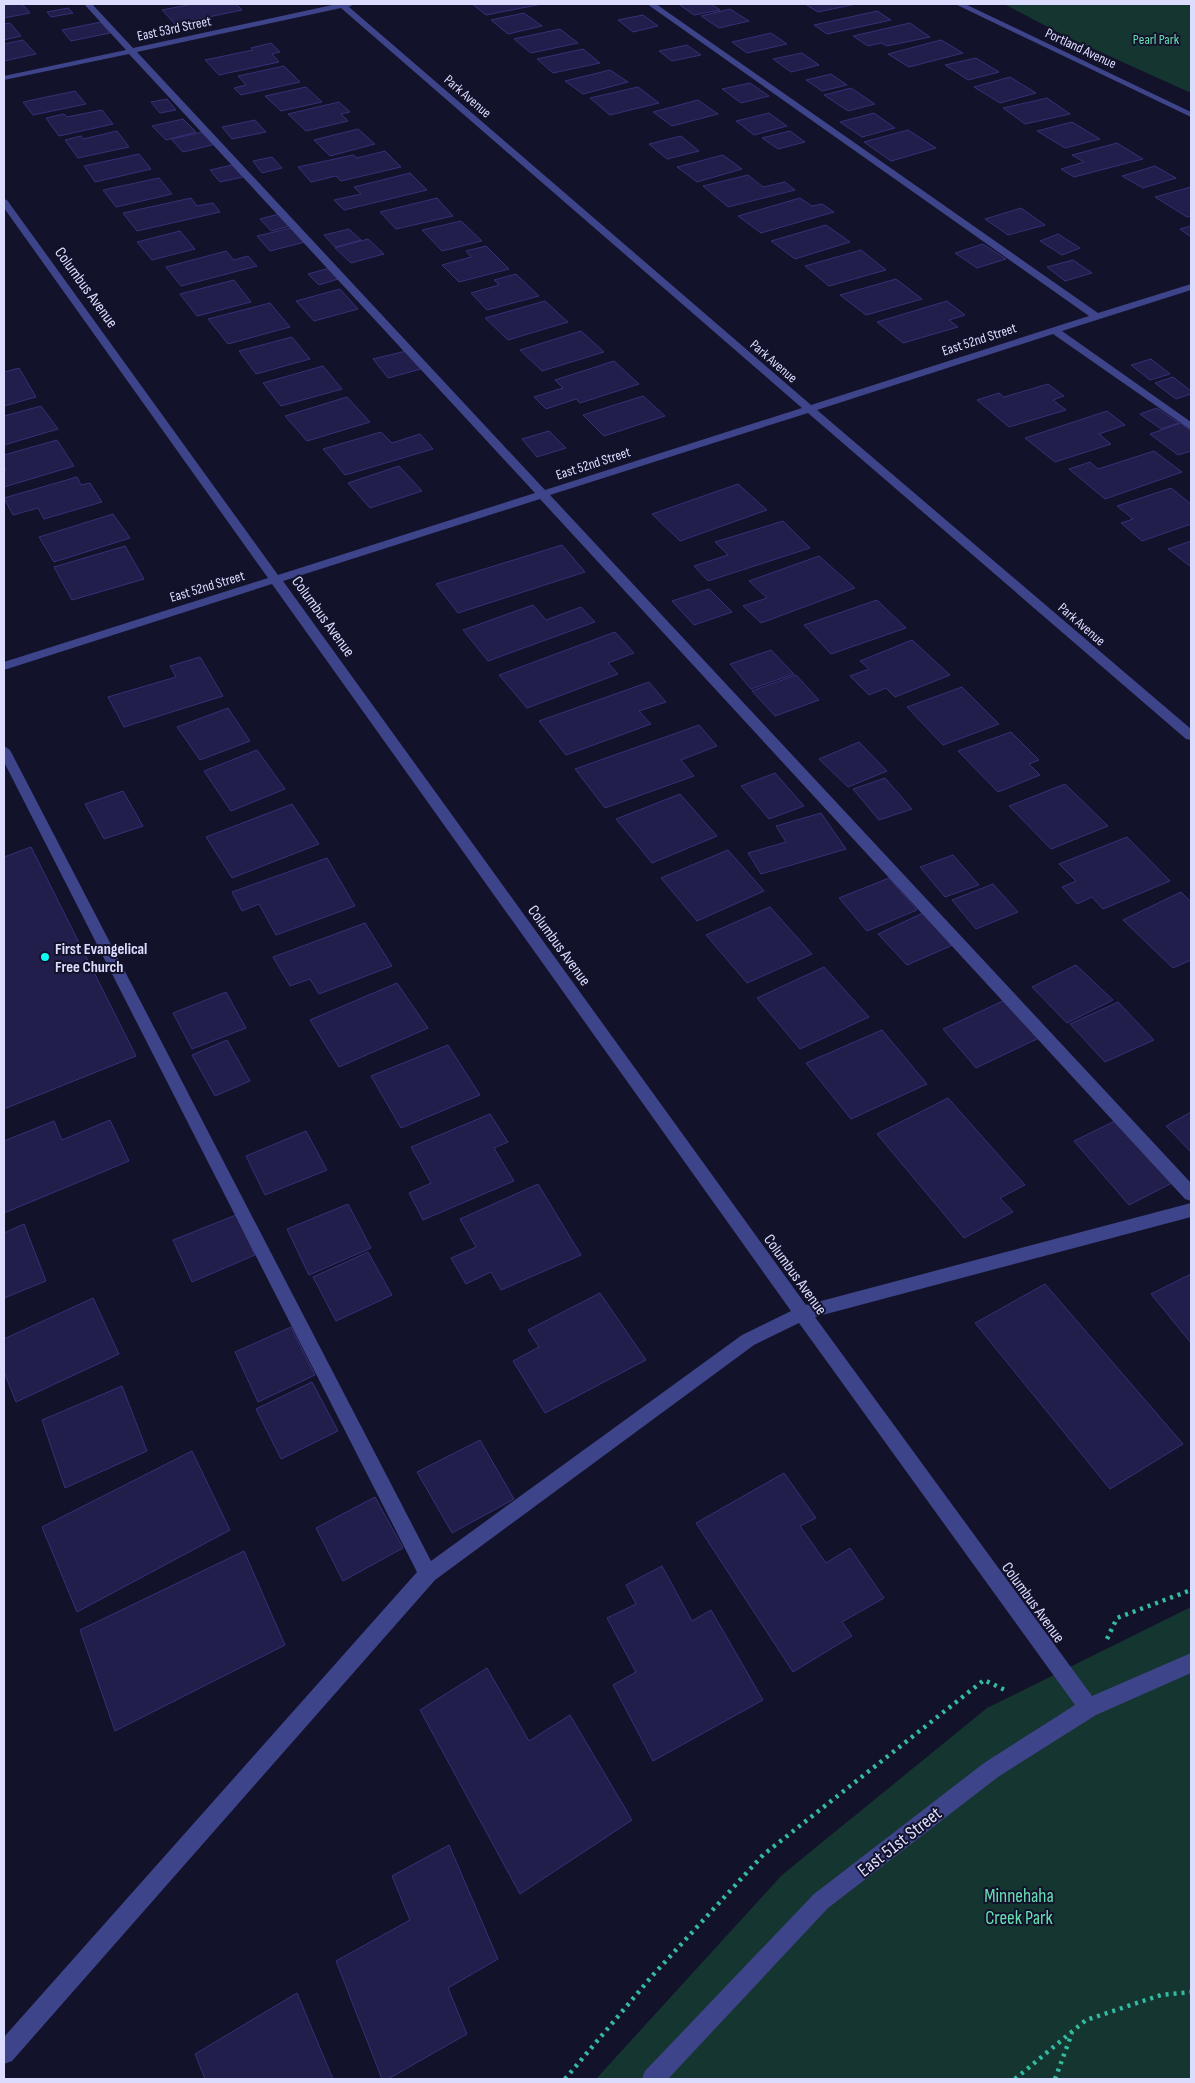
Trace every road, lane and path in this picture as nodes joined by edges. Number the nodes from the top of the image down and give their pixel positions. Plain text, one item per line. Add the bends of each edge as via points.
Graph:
1 (88, 4) edge
2 (345, 4) edge
3 (651, 4) edge
4 (959, 4) edge
5 (131, 50) junction
6 (4, 78) edge
7 (1191, 115) edge
8 (4, 202) edge
9 (1191, 287) edge
10 (1097, 317) junction
11 (1054, 330) junction
12 (809, 410) junction
13 (1191, 426) edge
14 (543, 494) junction
15 (276, 580) junction
16 (4, 666) edge
17 (1191, 736) edge
18 (4, 750) edge
19 (1191, 1194) edge
20 (1191, 1210) edge
21 (802, 1314) junction
22 (428, 1574) junction
23 (1191, 1590) edge
24 (1106, 1639) dead end
25 (1191, 1663) edge
26 (1007, 1691) dead end
27 (1090, 1708) junction
28 (1191, 1992) edge
29 (1072, 2031) junction
30 (4, 2054) edge
31 (565, 2079) edge
32 (654, 2079) edge
33 (1015, 2079) edge
34 (1055, 2079) edge

1 - 5 street
2 - 5 street, East 53rd Street
2 - 12 street, Park Avenue
3 - 10 street
4 - 7 street, Portland Avenue
5 - 6 street, East 53rd Street
5 - 14 street
8 - 15 street, Columbus Avenue
9 - 10 street, East 52nd Street
10 - 11 street, East 52nd Street
11 - 12 street, East 52nd Street
11 - 13 street
12 - 14 street, East 52nd Street
12 - 17 street, Park Avenue
14 - 15 street, East 52nd Street
14 - 19 street
15 - 16 street, East 52nd Street
15 - 21 street, Columbus Avenue
18 - 22 street
20 - 21 street
21 - 22 street via 748,1340
21 - 27 street, Columbus Avenue
22 - 30 street
23 - 24 path via 1117,1618
25 - 27 street, East 51st Street
26 - 31 path via 984,1680 763,1855 653,1975
27 - 32 street, East 51st Street via 991,1770 822,1901
28 - 29 path via 1162,1995 1086,2020
29 - 33 path
29 - 34 path

